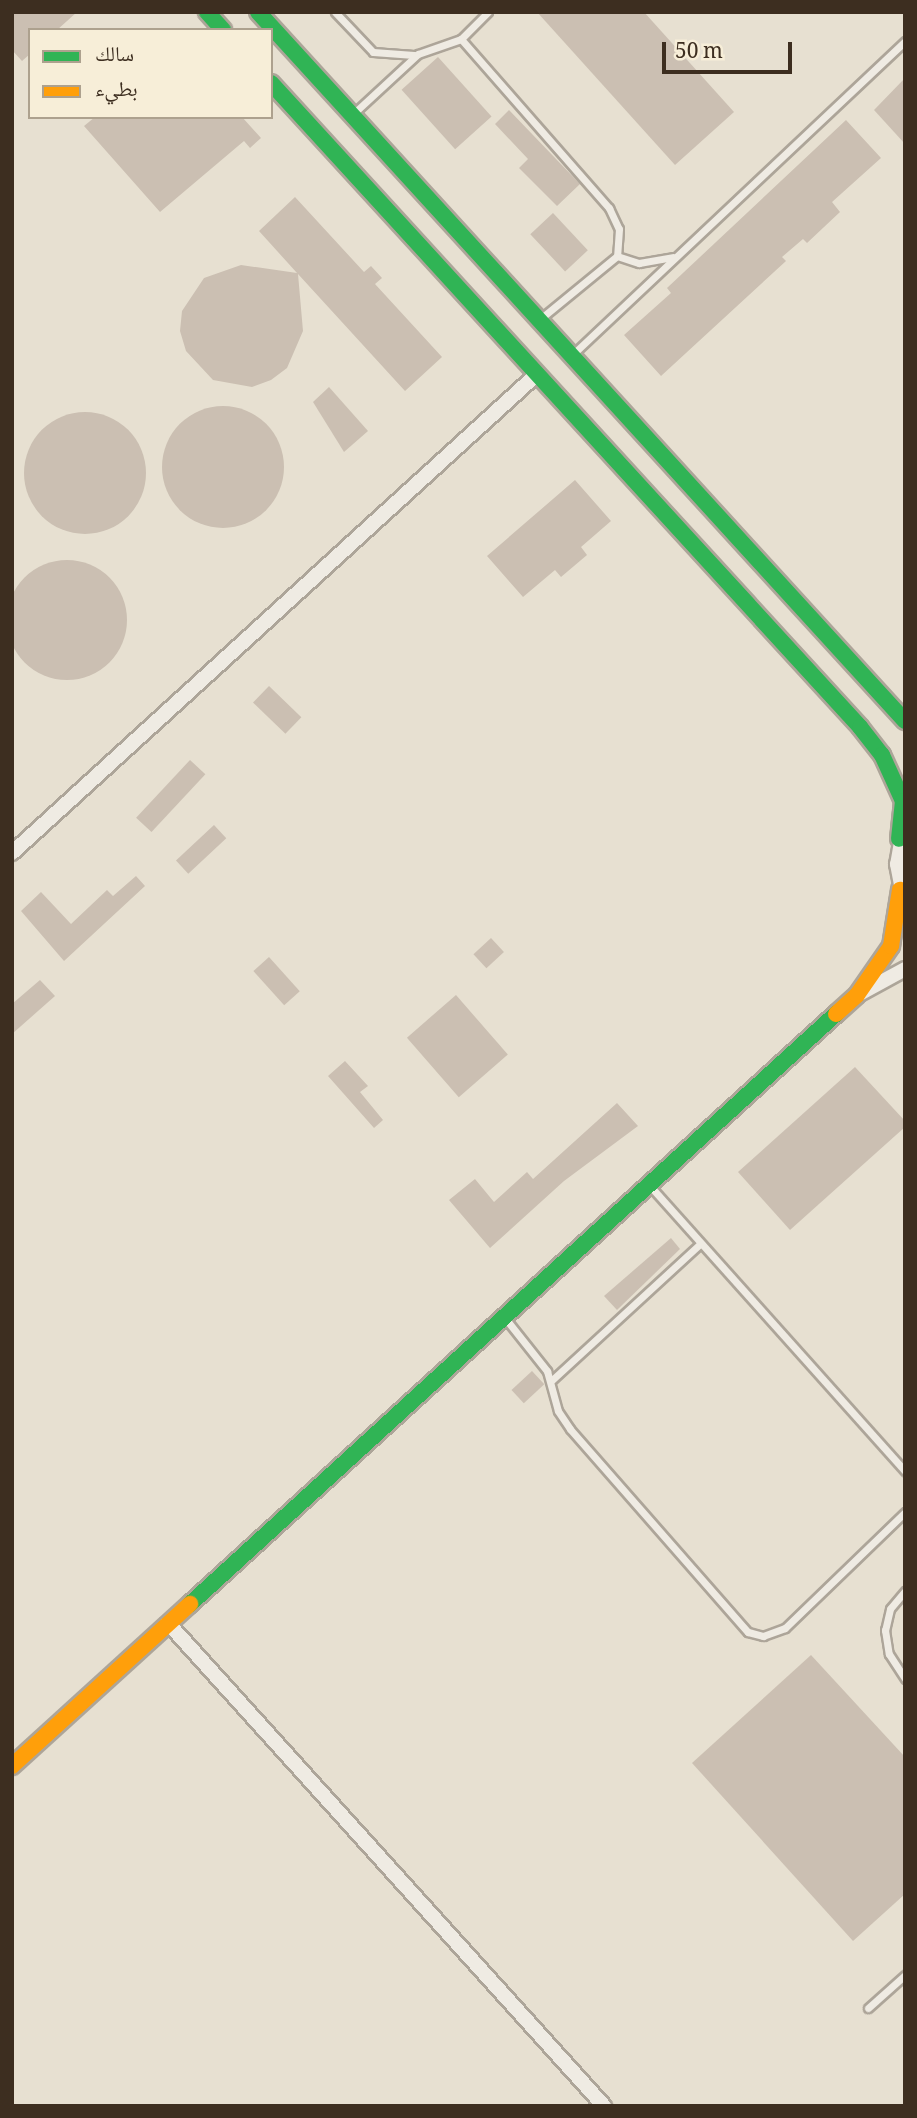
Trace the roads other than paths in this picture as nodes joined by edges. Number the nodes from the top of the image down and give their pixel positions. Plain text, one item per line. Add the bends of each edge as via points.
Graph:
1 (207, 12) edge
2 (258, 12) edge
3 (335, 12) edge
4 (488, 12) edge
5 (221, 28) edge
6 (273, 28) edge
7 (273, 28) edge
8 (461, 39) junction
9 (905, 41) edge
10 (418, 54) junction
11 (273, 85) edge
12 (352, 115) junction
13 (682, 251) junction
14 (617, 256) junction
15 (538, 320) junction
16 (571, 356) junction
17 (536, 375) junction
18 (905, 721) edge
19 (902, 833) edge
20 (12, 853) edge
21 (902, 895) edge
22 (905, 969) edge
23 (857, 995) junction
24 (649, 1184) junction
25 (701, 1243) junction
26 (503, 1316) junction
27 (552, 1380) junction
28 (905, 1471) edge
29 (905, 1512) edge
30 (905, 1591) edge
31 (168, 1623) junction
32 (905, 1679) edge
33 (12, 1766) edge
34 (905, 1975) edge
35 (868, 2008) dead end
36 (604, 2106) edge

1 - 5 street
2 - 7 street
3 - 10 lane via 373,52 404,58
4 - 8 lane
6 - 12 street
8 - 10 lane
8 - 14 lane via 609,208 618,229
9 - 13 lane
10 - 12 lane
11 - 17 street
12 - 15 street
13 - 14 lane via 650,263
13 - 16 lane
14 - 15 lane
15 - 16 street
16 - 18 street
17 - 19 street via 883,755 903,801
17 - 20 street
19 - 21 street
21 - 23 street via 891,946
22 - 23 street
23 - 24 street
24 - 25 lane
24 - 26 street
25 - 27 lane
25 - 28 lane
26 - 27 lane
26 - 31 street
27 - 29 lane via 558,1412 570,1429 747,1632 763,1636 785,1628
30 - 32 lane via 890,1609 885,1630 889,1654
31 - 33 street
31 - 36 street
34 - 35 lane

